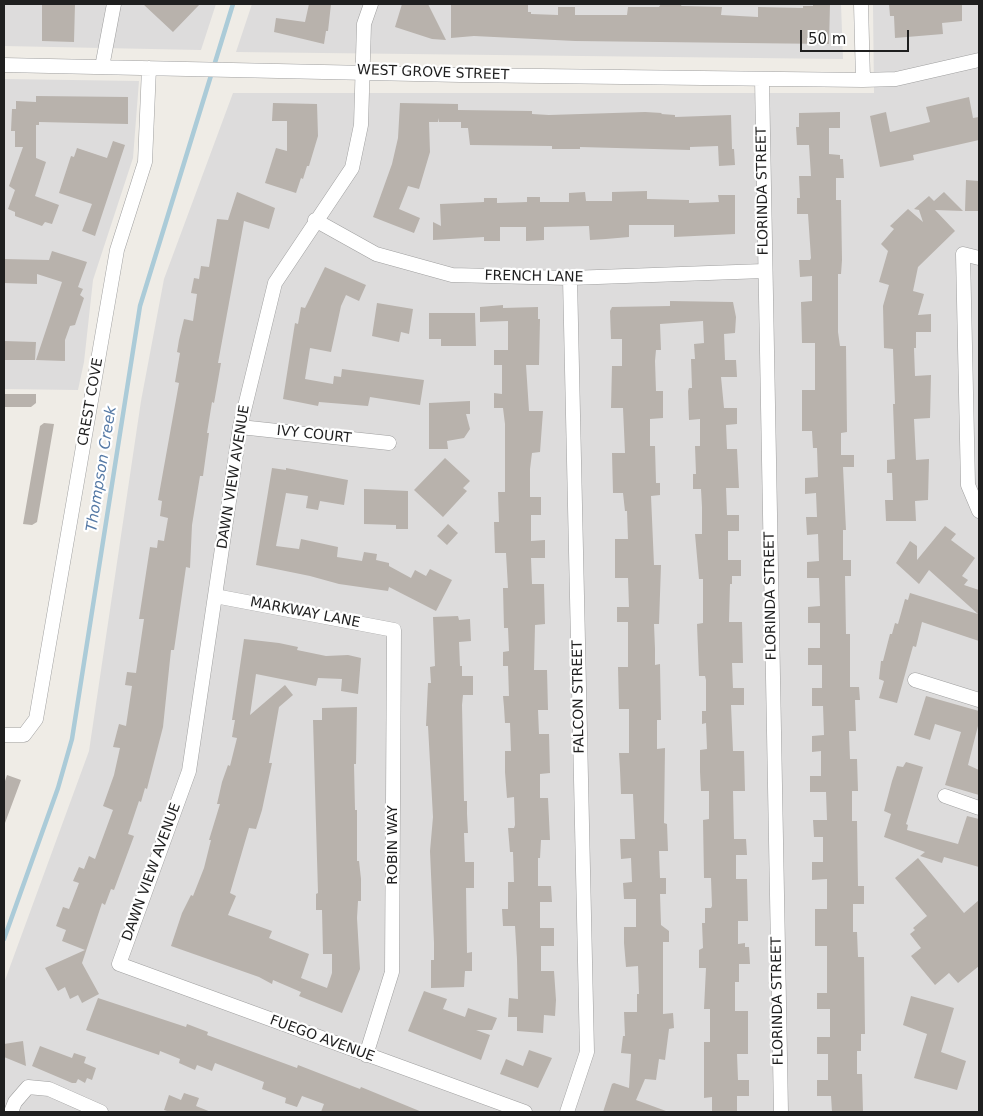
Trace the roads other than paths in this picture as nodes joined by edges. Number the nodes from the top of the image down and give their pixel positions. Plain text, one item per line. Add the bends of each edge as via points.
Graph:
1 (114, 4) edge
2 (371, 4) edge
3 (861, 4) edge
4 (979, 60) edge
5 (4, 65) edge
6 (102, 67) junction
7 (149, 68) junction
8 (364, 71) junction
9 (762, 79) junction
10 (863, 80) junction
11 (315, 220) junction
12 (979, 258) edge
13 (764, 271) junction
14 (570, 278) junction
15 (240, 427) junction
16 (389, 443) dead end
17 (979, 511) edge
18 (216, 596) junction
19 (394, 630) joint
20 (916, 680) dead end
21 (979, 700) edge
22 (4, 735) edge
23 (945, 796) dead end
24 (979, 808) edge
25 (119, 964) joint
26 (366, 1055) junction
27 (11, 1112) edge
28 (101, 1112) edge
29 (525, 1112) edge
30 (567, 1112) edge
31 (781, 1112) edge

1 - 6 street
2 - 8 street, DAWN VIEW AVENUE via 364,24
3 - 10 street
4 - 10 street, WEST GROVE STREET via 896,79
5 - 6 street, WEST GROVE STREET
6 - 7 street, WEST GROVE STREET
7 - 8 street, WEST GROVE STREET
7 - 22 street, CREST COVE via 145,162 117,250 36,719 24,735
8 - 9 street, WEST GROVE STREET
8 - 11 street, DAWN VIEW AVENUE via 361,126 352,168
9 - 10 street, WEST GROVE STREET
9 - 13 street, FLORINDA STREET
11 - 14 street, FRENCH LANE via 376,254 452,275
11 - 15 street, DAWN VIEW AVENUE via 275,283
12 - 17 street via 963,254 968,485
13 - 14 street, FRENCH LANE
13 - 31 street, FLORINDA STREET
14 - 30 street, FALCON STREET via 587,1052
15 - 16 street, IVY COURT
15 - 18 street, DAWN VIEW AVENUE
18 - 19 street, MARKWAY LANE
18 - 25 street, DAWN VIEW AVENUE via 189,771
19 - 26 street, ROBIN WAY via 392,972
20 - 21 street
23 - 24 street
25 - 26 street, FUEGO AVENUE
26 - 29 street, FUEGO AVENUE
27 - 28 street via 28,1087 49,1089

